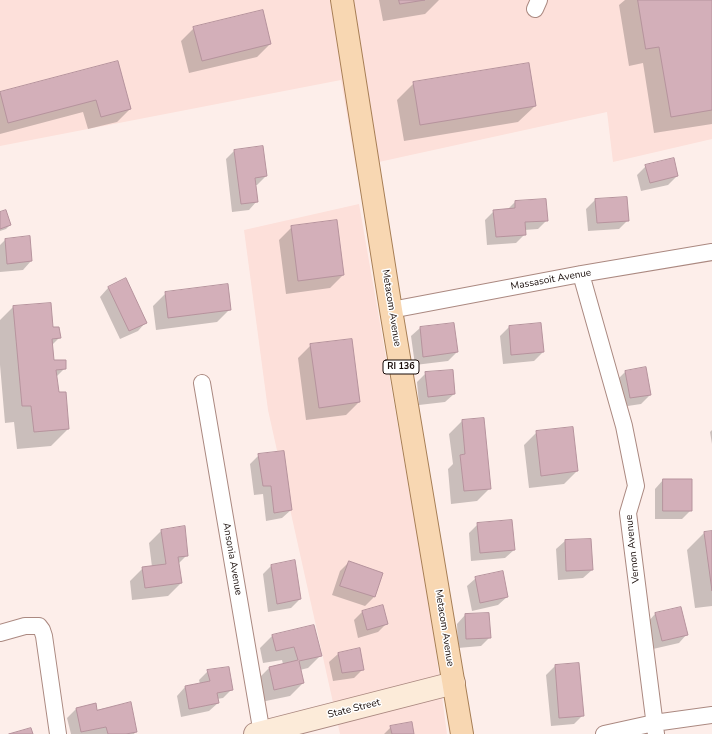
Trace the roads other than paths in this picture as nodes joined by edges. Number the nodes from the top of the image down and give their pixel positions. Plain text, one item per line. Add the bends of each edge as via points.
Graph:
1 (342, 0) edge
2 (712, 252) edge
3 (581, 274) junction
4 (391, 310) junction
5 (202, 383) dead end
6 (0, 632) edge
7 (454, 683) junction
8 (712, 715) edge
9 (655, 729) edge
10 (259, 733) edge
11 (58, 734) edge
12 (462, 734) edge
13 (604, 734) edge

1 - 4 main road, Metacom Avenue / RI 136
2 - 3 street, Massasoit Avenue
3 - 4 street, Massasoit Avenue
3 - 9 street, Vernon Avenue via 624,426 636,486 628,513
4 - 7 main road, Metacom Avenue / RI 136
5 - 10 street, Ansonia Avenue
6 - 11 street via 25,626 39,626 42,630
7 - 10 street, State Street
7 - 12 main road, Metacom Avenue / RI 136
8 - 9 street
9 - 13 street

